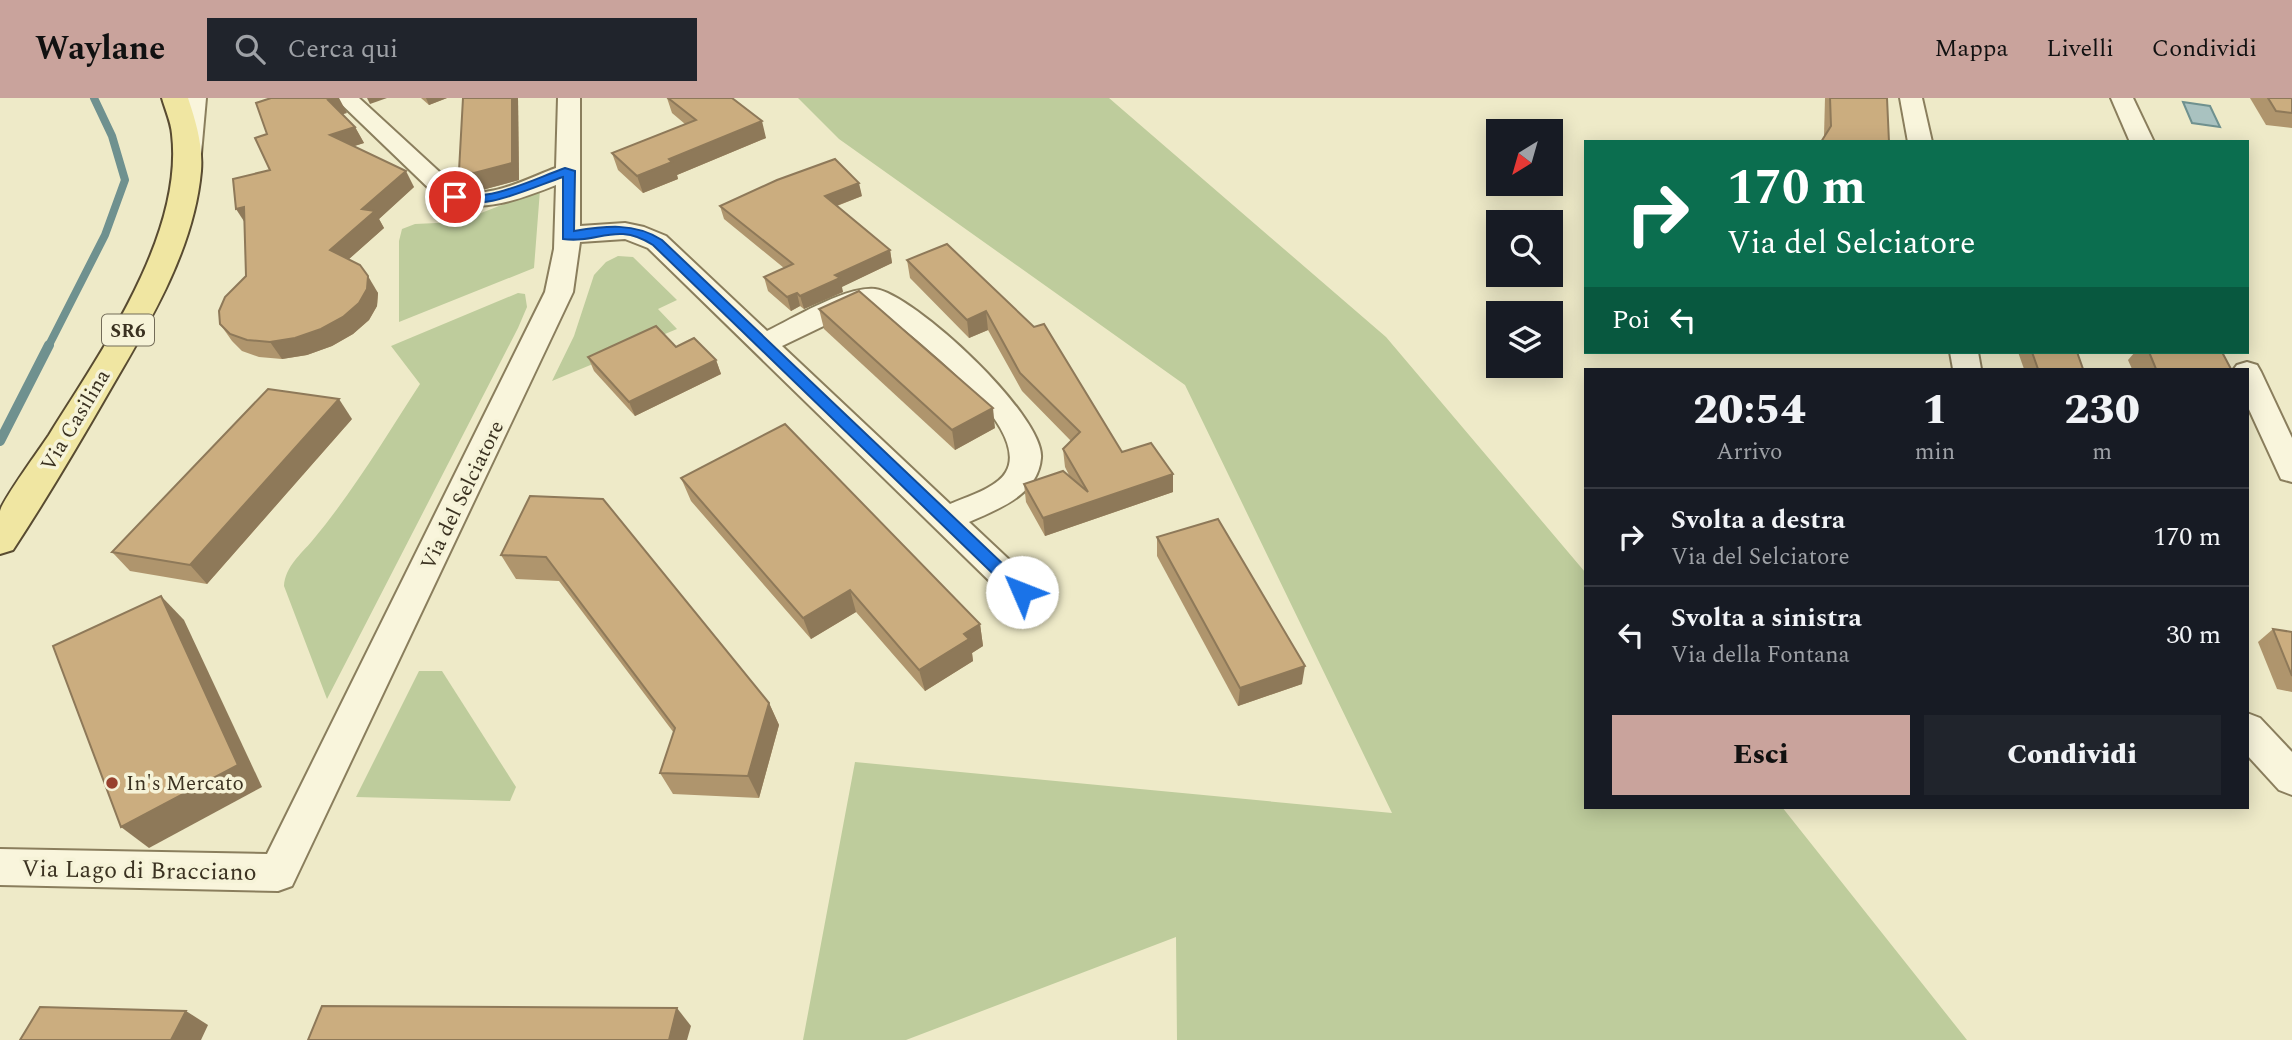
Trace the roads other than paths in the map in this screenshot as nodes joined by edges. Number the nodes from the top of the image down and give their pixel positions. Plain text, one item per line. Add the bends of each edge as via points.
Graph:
1 (175, 98) edge
2 (195, 98) edge
3 (346, 98) edge
4 (569, 98) edge
5 (1911, 98) edge
6 (2122, 98) edge
7 (1920, 140) edge
8 (2141, 140) edge
9 (188, 154) junction
10 (569, 171) junction
11 (568, 236) junction
12 (763, 344) junction
13 (2249, 378) edge
14 (2292, 471) edge
15 (946, 519) junction
16 (0, 540) edge
17 (1022, 592) dead end
18 (2249, 731) edge
19 (2292, 778) edge
20 (0, 867) edge
21 (278, 873) joint

1 - 9 main road, Via Casilina / SR6
2 - 9 street
3 - 10 street via 461,200 485,200
4 - 10 street, Via del Selciatore
5 - 7 street
6 - 8 street
9 - 16 main road, Via Casilina / SR6 via 173,227 153,283 69,432
10 - 11 street, Via del Selciatore
11 - 12 street via 615,229 646,235
11 - 21 street, Via del Selciatore via 562,283 550,313
12 - 15 street
12 - 15 street via 853,302 873,298 890,304 988,388 1012,418 1026,452 1025,468 1006,489
13 - 14 street
15 - 17 street
18 - 19 street
20 - 21 street, Via Lago di Bracciano

